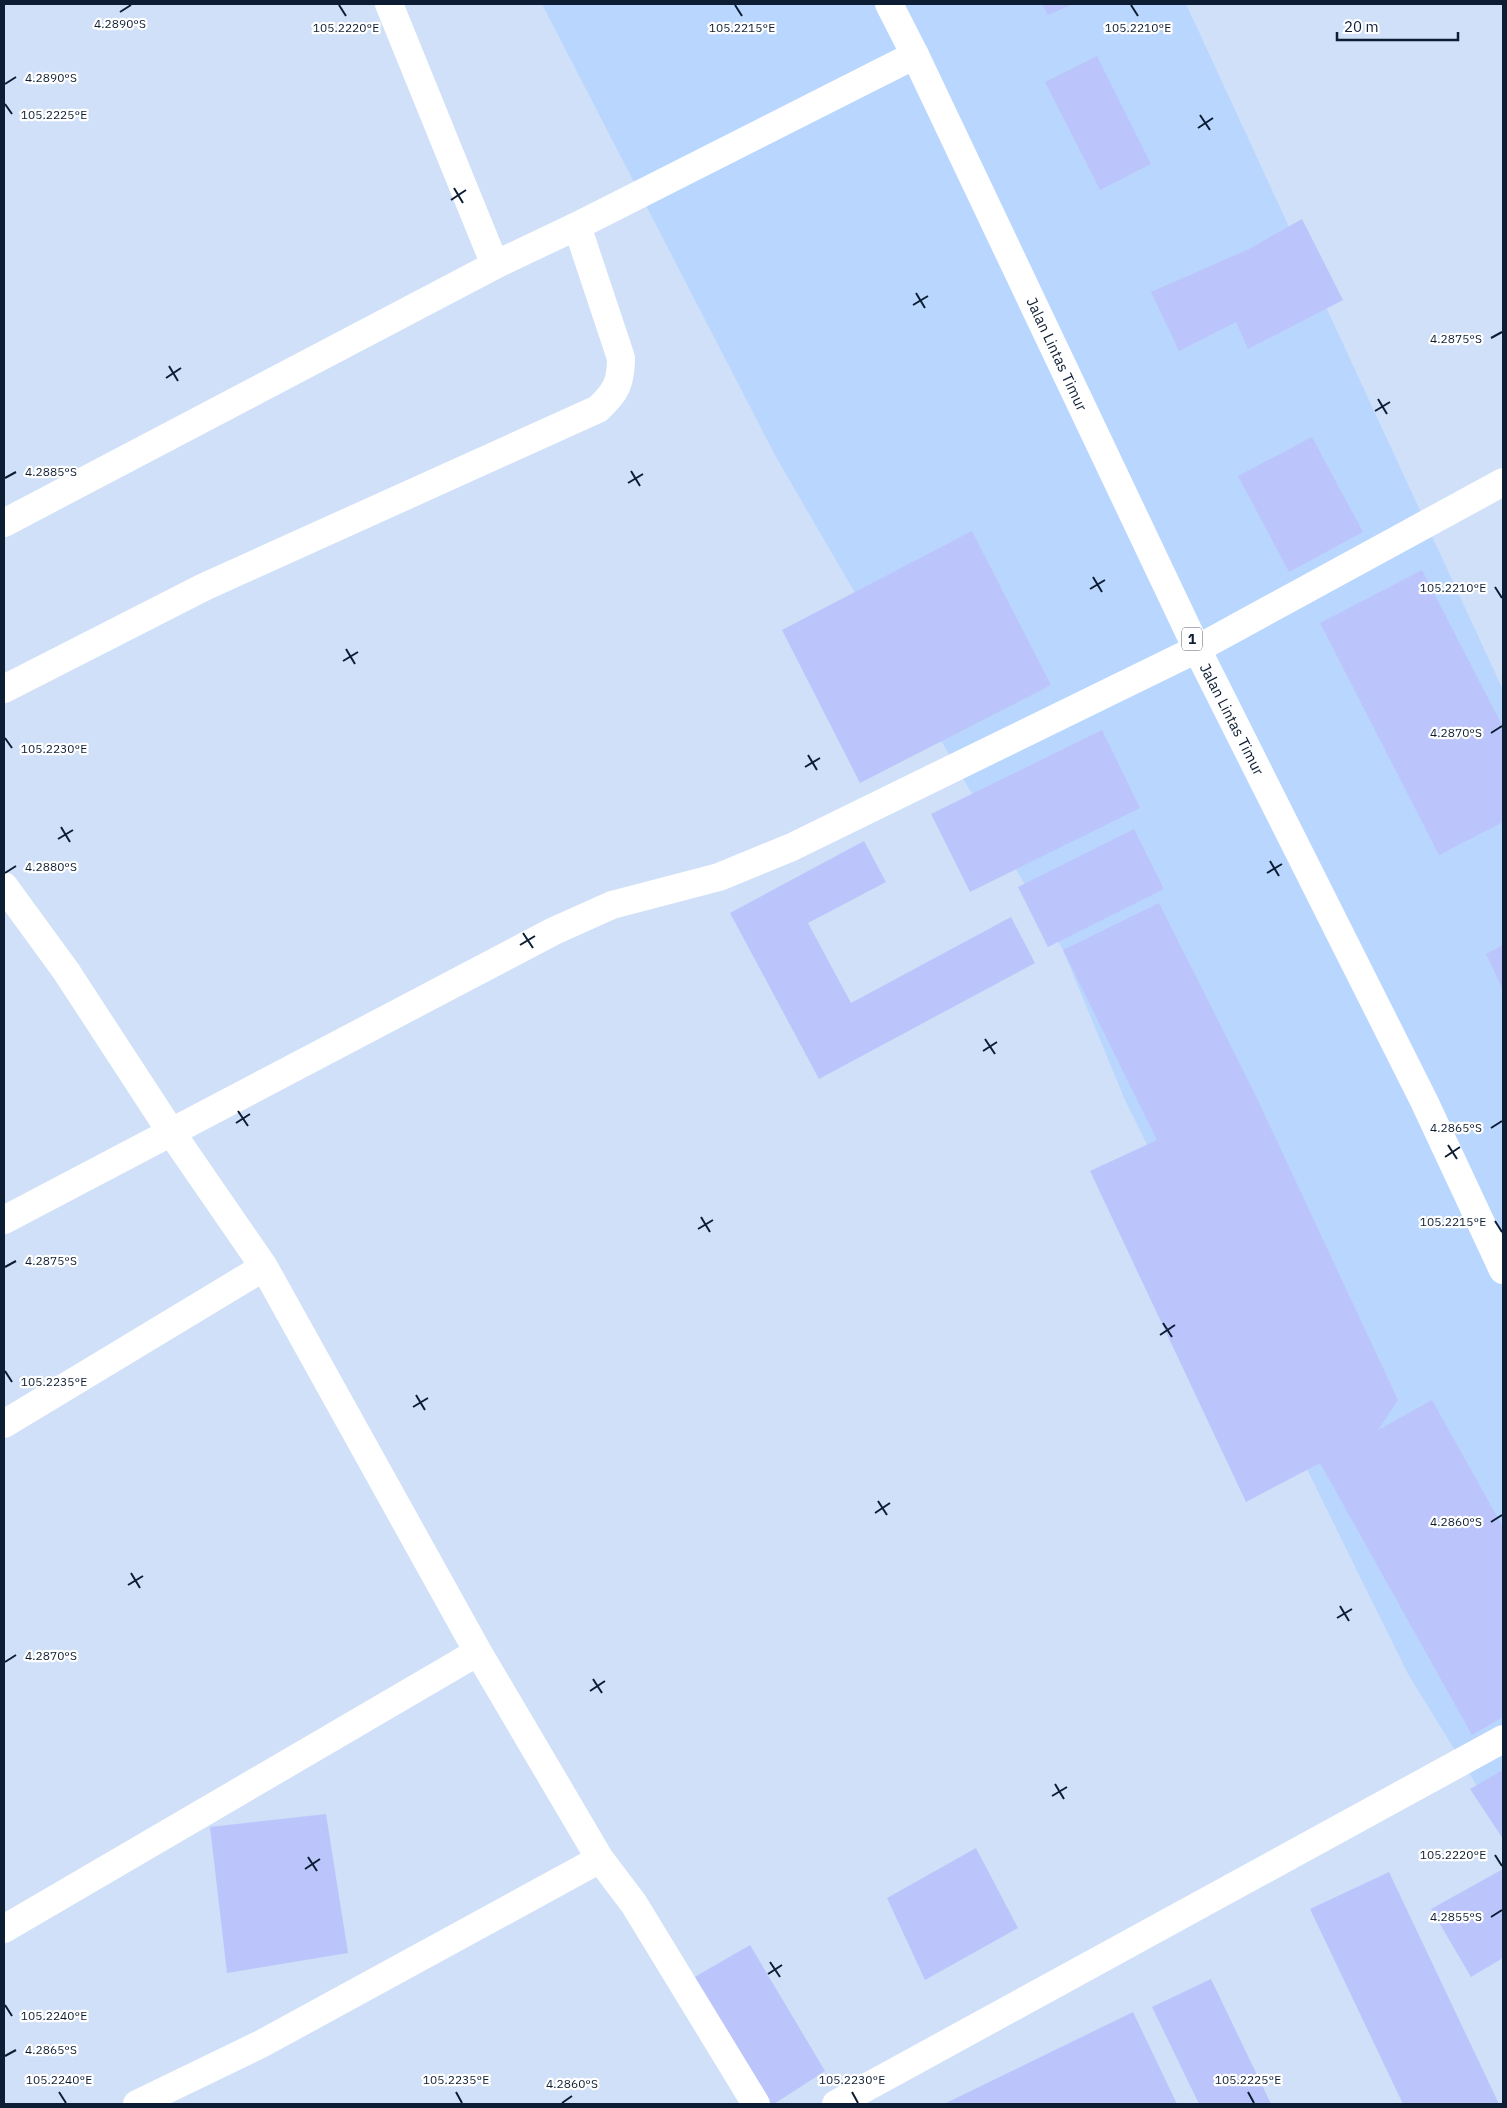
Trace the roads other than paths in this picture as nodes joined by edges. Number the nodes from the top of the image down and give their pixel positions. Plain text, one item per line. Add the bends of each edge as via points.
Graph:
1 (389, 4) edge
2 (889, 4) edge
3 (915, 55) junction
4 (577, 226) junction
5 (495, 265) junction
6 (1503, 482) edge
7 (4, 523) edge
8 (1197, 649) junction
9 (4, 689) edge
10 (4, 886) edge
11 (171, 1132) junction
12 (4, 1220) edge
13 (264, 1267) junction
14 (1503, 1270) edge
15 (4, 1424) edge
16 (478, 1652) junction
17 (1503, 1739) edge
18 (600, 1859) junction
19 (4, 1929) edge
20 (137, 2104) edge
21 (756, 2104) edge
22 (836, 2104) edge

1 - 5 main road
2 - 3 main road, Jalan Lintas Timur / 1
3 - 4 main road
3 - 8 main road, Jalan Lintas Timur / 1
4 - 5 main road
4 - 9 main road via 621,358 617,385 598,409 204,587
5 - 7 main road
6 - 8 main road
8 - 11 main road via 792,847 719,877 612,905 554,931
8 - 14 main road, Jalan Lintas Timur / 1 via 1424,1101
10 - 11 main road via 66,971
11 - 12 main road
11 - 13 main road
13 - 15 main road
13 - 16 main road
16 - 18 main road
16 - 19 main road
17 - 22 main road
18 - 20 main road via 261,2044
18 - 21 main road via 634,1904

